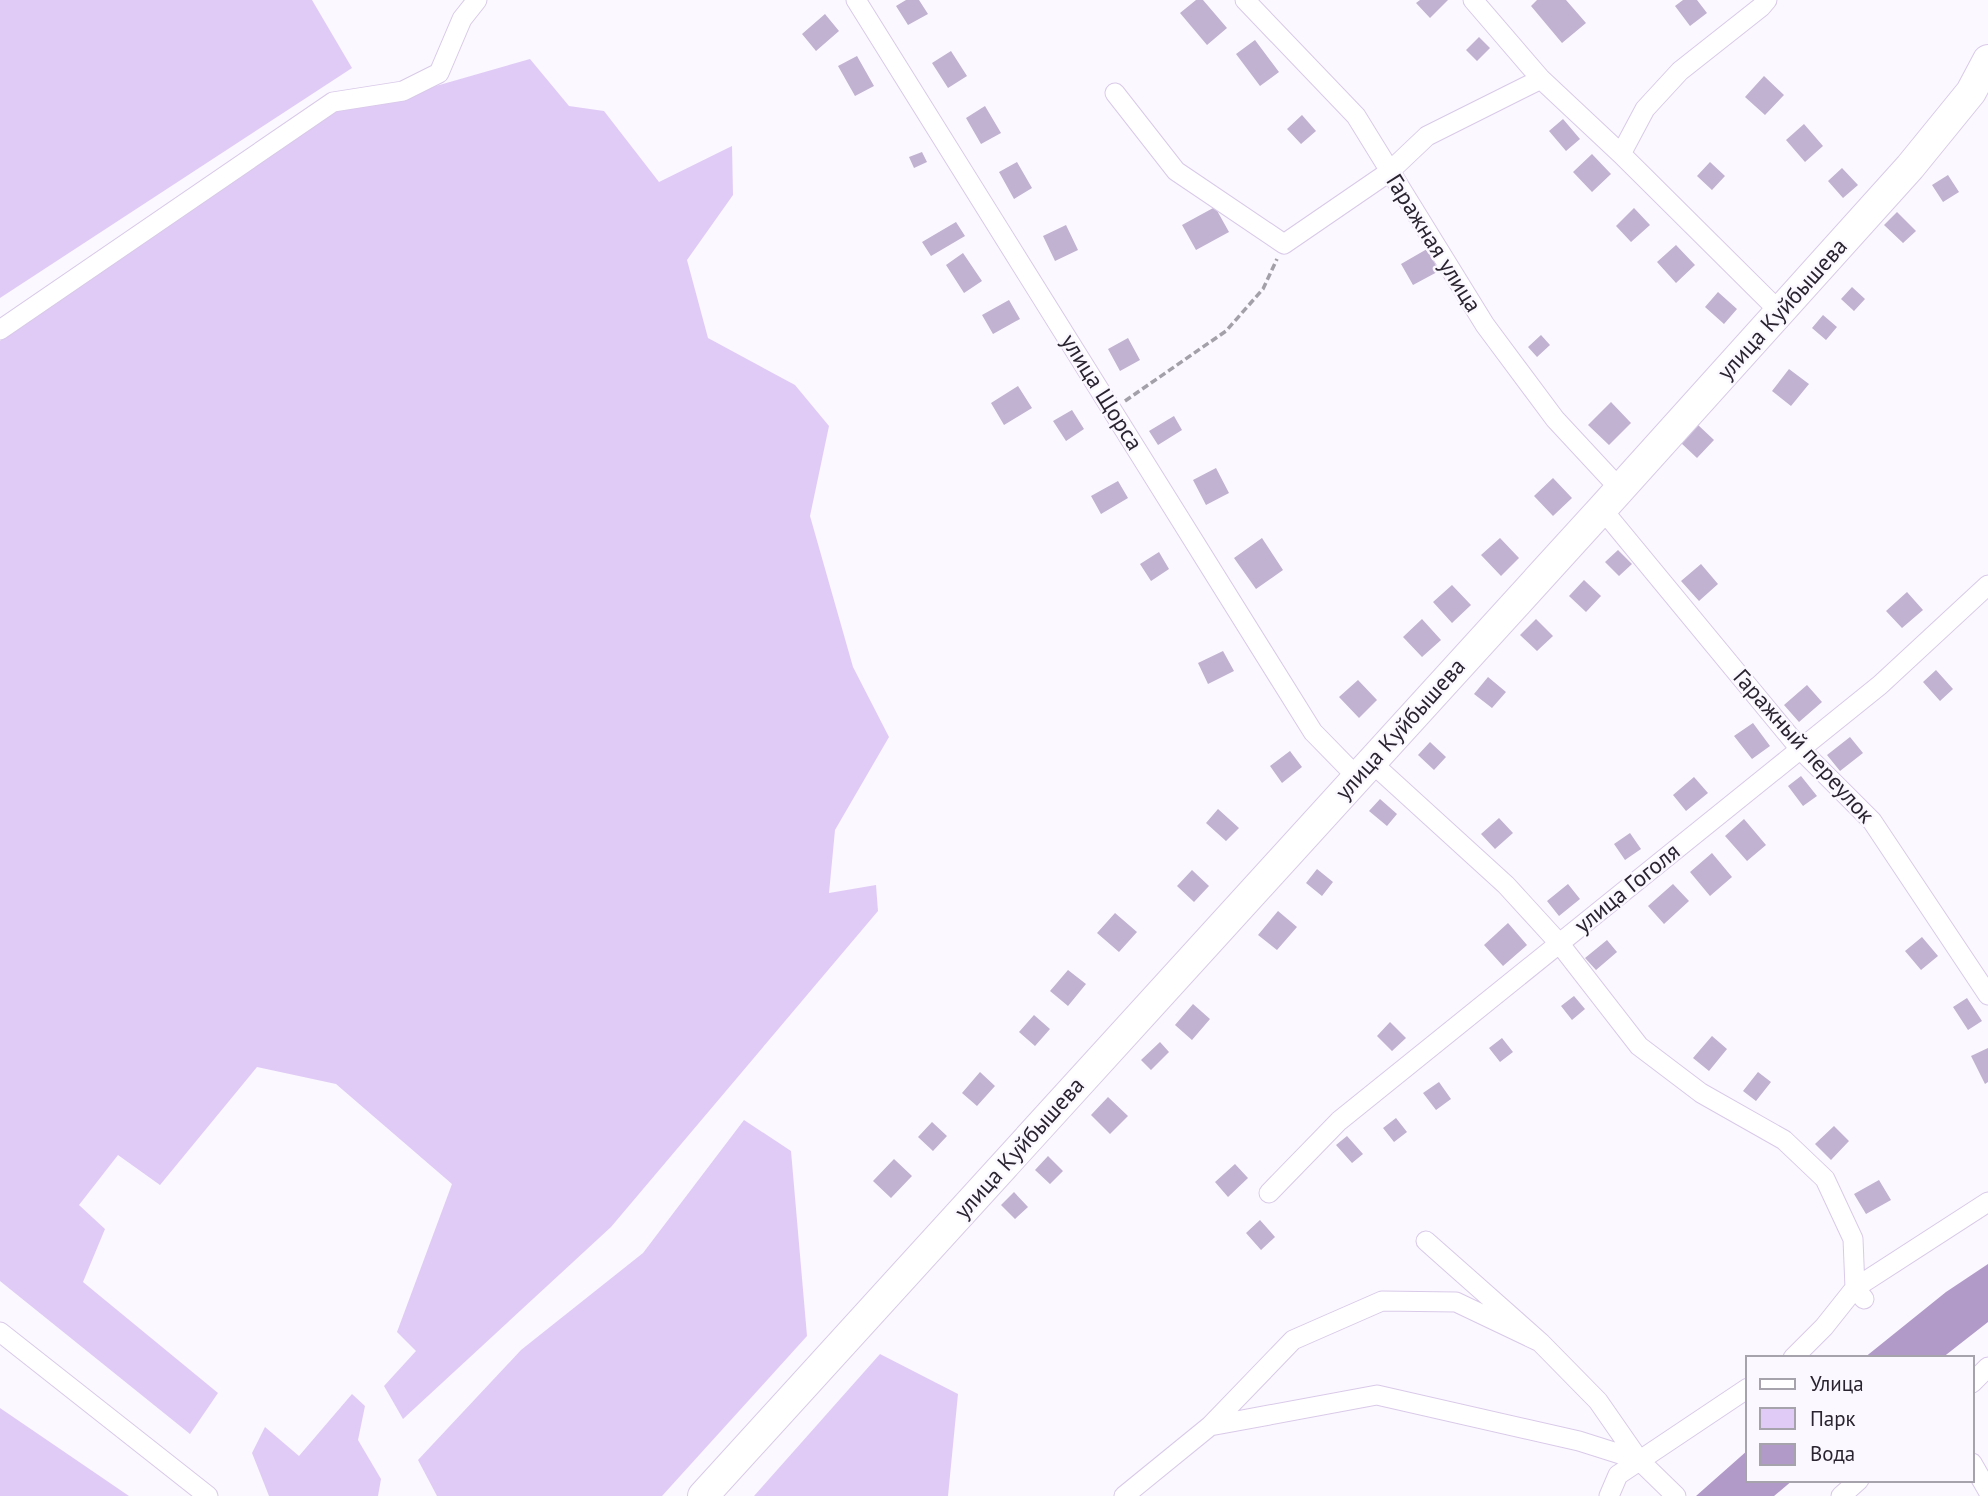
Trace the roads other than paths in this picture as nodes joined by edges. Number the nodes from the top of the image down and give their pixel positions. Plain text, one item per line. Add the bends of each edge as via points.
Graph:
1 (477, 0) edge
2 (856, 0) edge
3 (1245, 0) edge
4 (1473, 0) edge
5 (1766, 0) edge
6 (1988, 60) edge
7 (1541, 79) junction
8 (1115, 93) dead end
9 (1980, 94) edge
10 (1621, 154) junction
11 (1389, 172) junction
12 (1779, 311) junction
13 (0, 330) edge
14 (1611, 499) junction
15 (1988, 585) edge
16 (1800, 748) junction
17 (1364, 769) junction
18 (1559, 943) junction
19 (1988, 995) edge
20 (1269, 1193) dead end
21 (1988, 1202) edge
22 (1426, 1241) dead end
23 (1860, 1293) junction
24 (0, 1332) edge
25 (1540, 1342) junction
26 (1795, 1356) edge
27 (1988, 1367) edge
28 (1974, 1381) edge
29 (1746, 1389) edge
30 (1210, 1426) junction
31 (1639, 1460) junction
32 (1974, 1466) edge
33 (1857, 1482) edge
34 (1988, 1491) edge
35 (208, 1496) edge
36 (703, 1496) edge
37 (1124, 1496) edge
38 (1609, 1496) edge
39 (1676, 1496) edge
40 (1841, 1496) edge

1 - 13 street via 462,19 439,73 403,91 333,102
2 - 17 street, улица Щорса via 1313,732
3 - 11 street, Гаражная улица via 1356,117
4 - 7 street
5 - 10 street via 1653,99
6 - 9 highway, улица Куйбышева
7 - 10 street
7 - 11 street via 1427,136
8 - 11 street via 1177,171 1284,244
9 - 12 highway, улица Куйбышева
10 - 12 street
11 - 14 street, Гаражная улица via 1485,325
12 - 14 highway, улица Куйбышева
14 - 16 street, Гаражный переулок
14 - 17 highway, улица Куйбышева
15 - 16 street, улица Гоголя via 1880,685
16 - 18 street, улица Гоголя
16 - 19 street, Гаражный переулок via 1872,821
17 - 18 street, улица Щорса via 1506,885
17 - 36 highway, улица Куйбышева
18 - 20 street, улица Гоголя via 1339,1121
18 - 23 street, улица Щорса via 1639,1046 1702,1093 1784,1140 1825,1179 1853,1239
21 - 23 street
22 - 25 street
23 - 26 street
24 - 35 street
25 - 30 street via 1456,1302 1382,1301 1293,1340
25 - 31 street via 1598,1401
27 - 28 street
29 - 31 street
30 - 31 street via 1377,1395 1579,1441
30 - 37 street
31 - 38 street via 1619,1475
31 - 39 street
32 - 34 street
33 - 40 street

